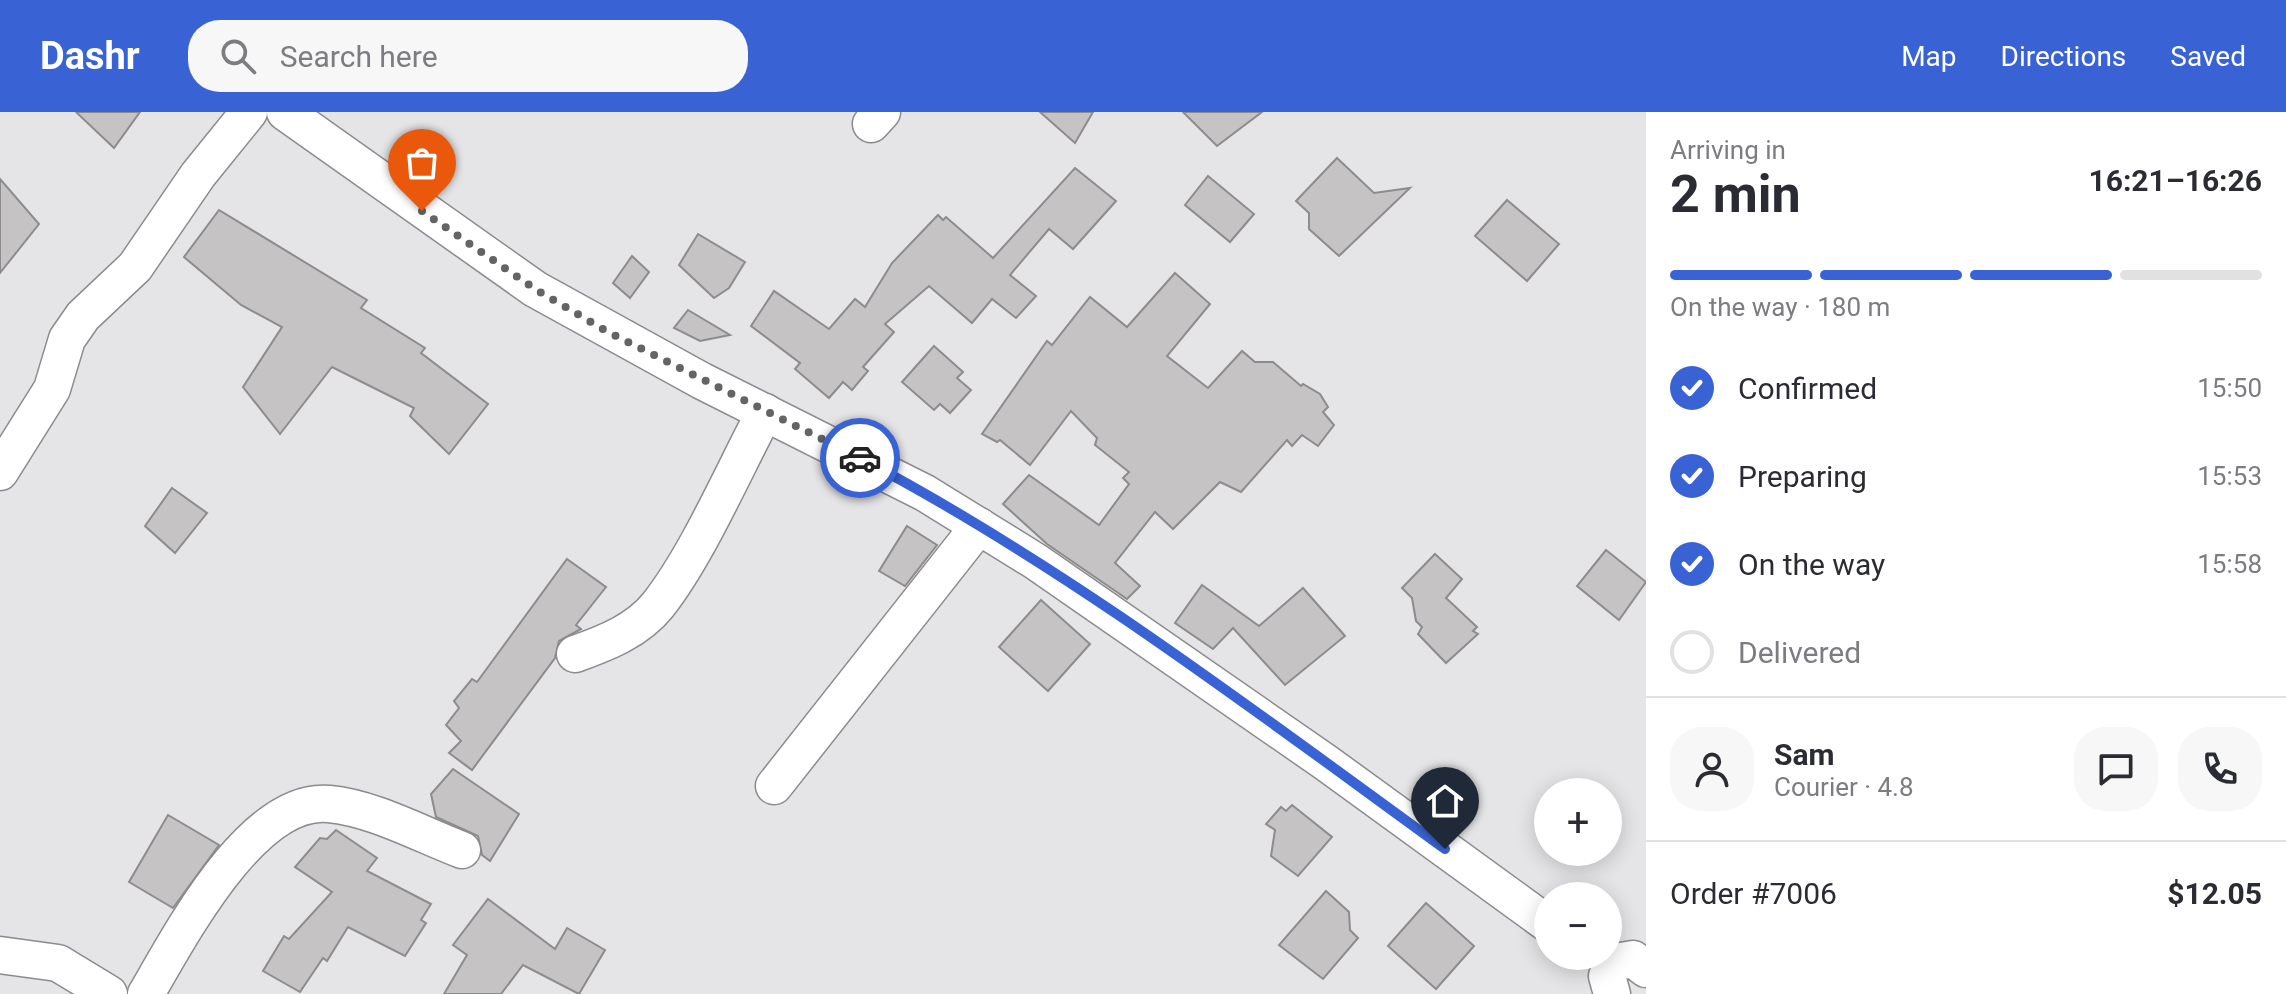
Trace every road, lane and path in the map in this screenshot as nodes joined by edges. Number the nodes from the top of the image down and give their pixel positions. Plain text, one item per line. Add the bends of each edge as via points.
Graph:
1 (249, 112) edge
2 (285, 112) edge
3 (765, 412) junction
4 (0, 472) edge
5 (979, 526) junction
6 (575, 654) dead end
7 (774, 786) dead end
8 (462, 850) dead end
9 (1534, 914) edge
10 (0, 955) edge
11 (89, 988) edge
12 (146, 994) edge

1 - 4 street via 135,267 83,316 67,339 52,389
2 - 3 street via 535,289
3 - 5 street
3 - 6 street via 657,606 612,642
5 - 7 street
5 - 9 street via 1227,694
8 - 12 street via 329,804 290,811 219,876
10 - 11 street via 50,961

